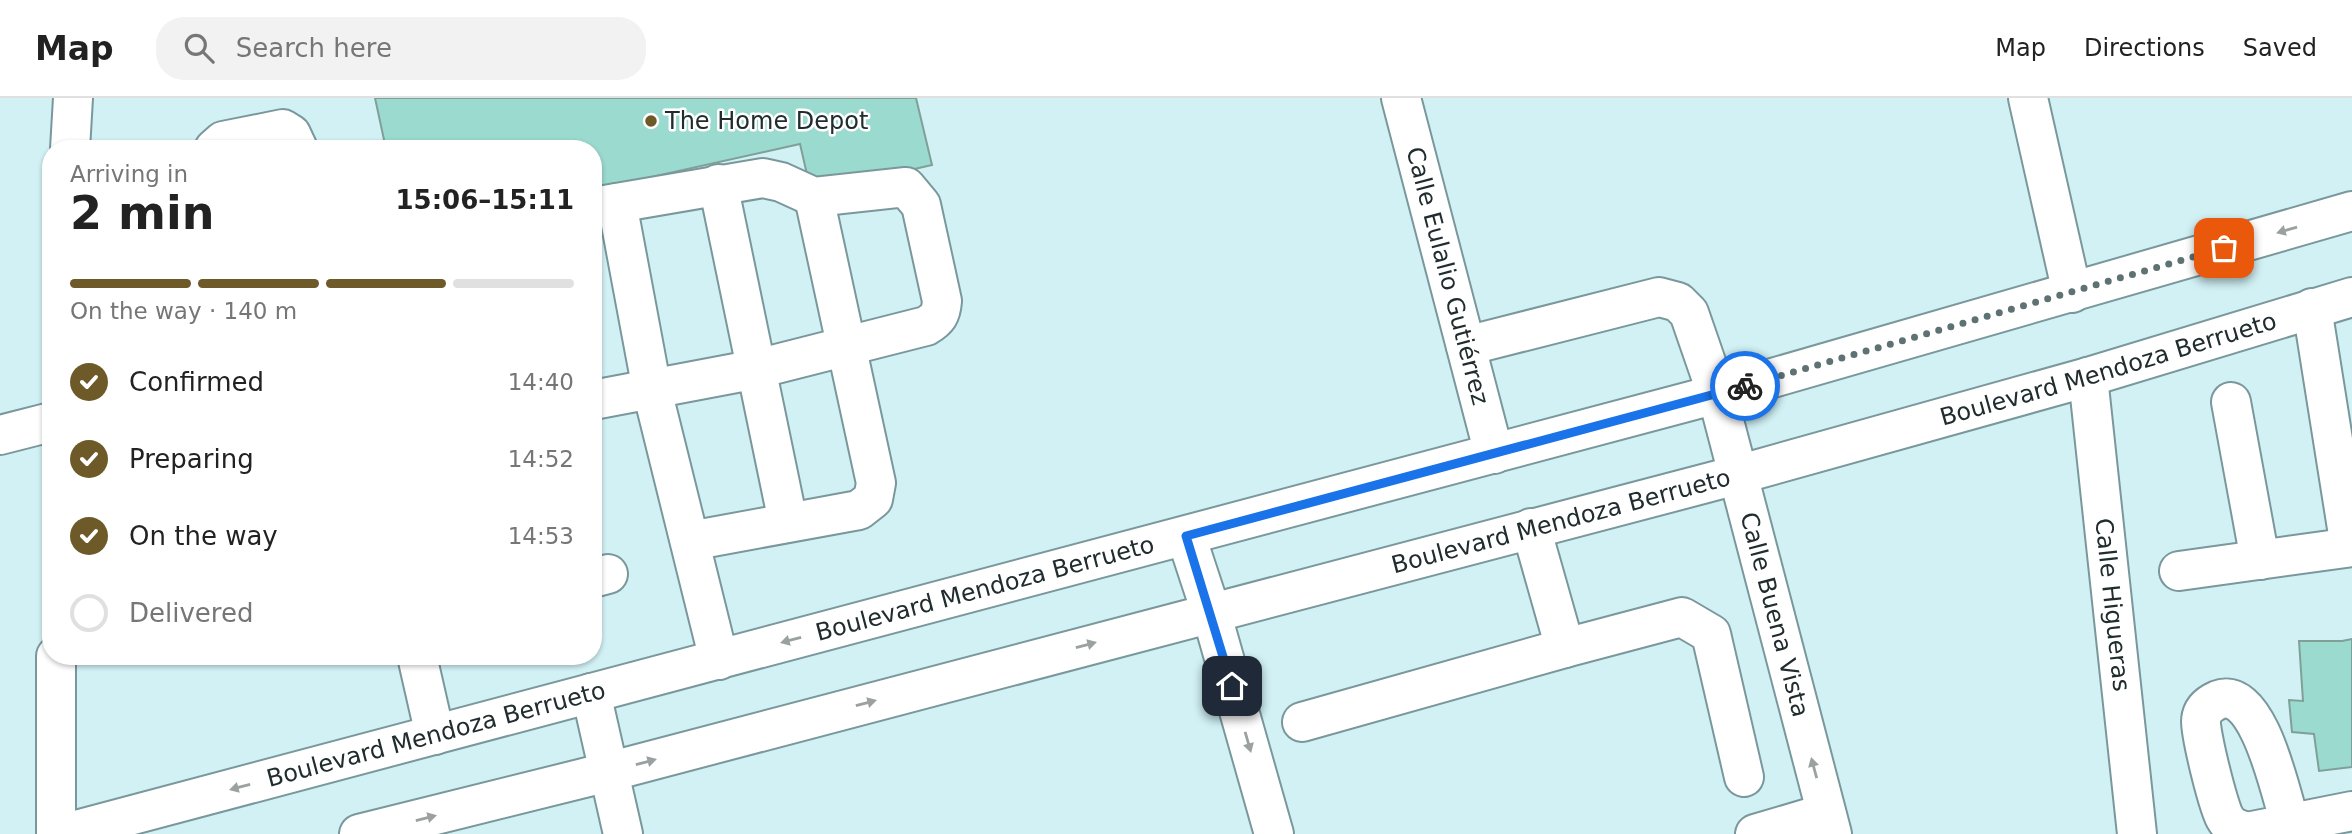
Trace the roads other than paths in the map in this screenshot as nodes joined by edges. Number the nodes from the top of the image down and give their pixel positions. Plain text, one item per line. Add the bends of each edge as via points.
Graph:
1 (1401, 98) edge
2 (2028, 98) edge
3 (228, 140) edge
4 (294, 140) edge
5 (718, 184) junction
6 (814, 197) junction
7 (605, 205) edge
8 (2352, 211) edge
9 (2071, 293) junction
10 (2352, 297) edge
11 (2312, 308) junction
12 (846, 345) junction
13 (1466, 346) junction
14 (757, 369) junction
15 (2088, 377) junction
16 (652, 390) junction
17 (1717, 394) junction
18 (602, 398) edge
19 (2231, 402) dead end
20 (42, 424) edge
21 (0, 435) edge
22 (1494, 454) junction
23 (1737, 475) junction
24 (788, 522) junction
25 (1531, 528) junction
26 (1186, 536) junction
27 (690, 541) junction
28 (2351, 547) edge
29 (2260, 560) junction
30 (2179, 571) dead end
31 (1211, 612) junction
32 (1565, 648) junction
33 (719, 660) junction
34 (56, 665) edge
35 (419, 665) edge
36 (591, 694) junction
37 (1302, 722) dead end
38 (435, 735) junction
39 (608, 772) junction
40 (1744, 777) dead end
41 (2352, 811) edge
42 (2290, 823) dead end
43 (1829, 824) edge
44 (59, 834) edge
45 (359, 834) edge
46 (623, 834) edge
47 (1274, 834) edge
48 (1755, 834) edge
49 (2137, 834) edge

1 - 13 main road, Calle Eulalio Gutiérrez
2 - 9 main road
3 - 4 main road via 283,129
5 - 6 main road via 763,178
5 - 7 main road
5 - 14 main road
6 - 12 main road
6 - 12 main road via 906,187 921,205 942,301 936,321 926,326
7 - 16 main road
8 -> 9 main road, Boulevard Mendoza Berrueto
9 - 17 main road, Boulevard Mendoza Berrueto
10 - 11 main road, Boulevard Mendoza Berrueto
11 - 15 main road, Boulevard Mendoza Berrueto
11 - 28 main road
12 - 14 main road
12 - 24 main road via 876,483 873,499 859,510
13 - 17 main road, Calle Buena Vista via 1659,297 1678,302 1689,313
13 - 22 main road, Calle Eulalio Gutiérrez
14 - 16 main road
14 - 24 main road
15 - 23 main road, Boulevard Mendoza Berrueto
15 - 49 main road, Calle Higueras
16 - 18 main road
16 - 27 main road
17 - 22 main road, Boulevard Mendoza Berrueto
17 - 23 main road, Calle Buena Vista
19 - 29 main road
20 - 21 main road
22 - 26 main road, Boulevard Mendoza Berrueto
23 - 25 main road, Boulevard Mendoza Berrueto
43 -> 23 main road, Calle Buena Vista
24 - 27 main road
25 - 31 main road, Boulevard Mendoza Berrueto
25 - 32 main road
26 - 31 main road
26 -> 33 main road, Boulevard Mendoza Berrueto
27 - 33 main road
28 - 29 main road
29 - 30 main road
39 -> 31 main road, Boulevard Mendoza Berrueto
31 -> 47 main road
32 - 37 main road
32 - 40 main road via 1682,617 1711,634
33 - 36 main road, Boulevard Mendoza Berrueto
34 - 44 main road
35 - 38 main road
36 - 38 main road, Boulevard Mendoza Berrueto
36 - 39 main road
38 -> 44 main road, Boulevard Mendoza Berrueto
45 -> 39 main road, Boulevard Mendoza Berrueto
39 - 46 main road
41 - 42 main road
43 - 48 main road

